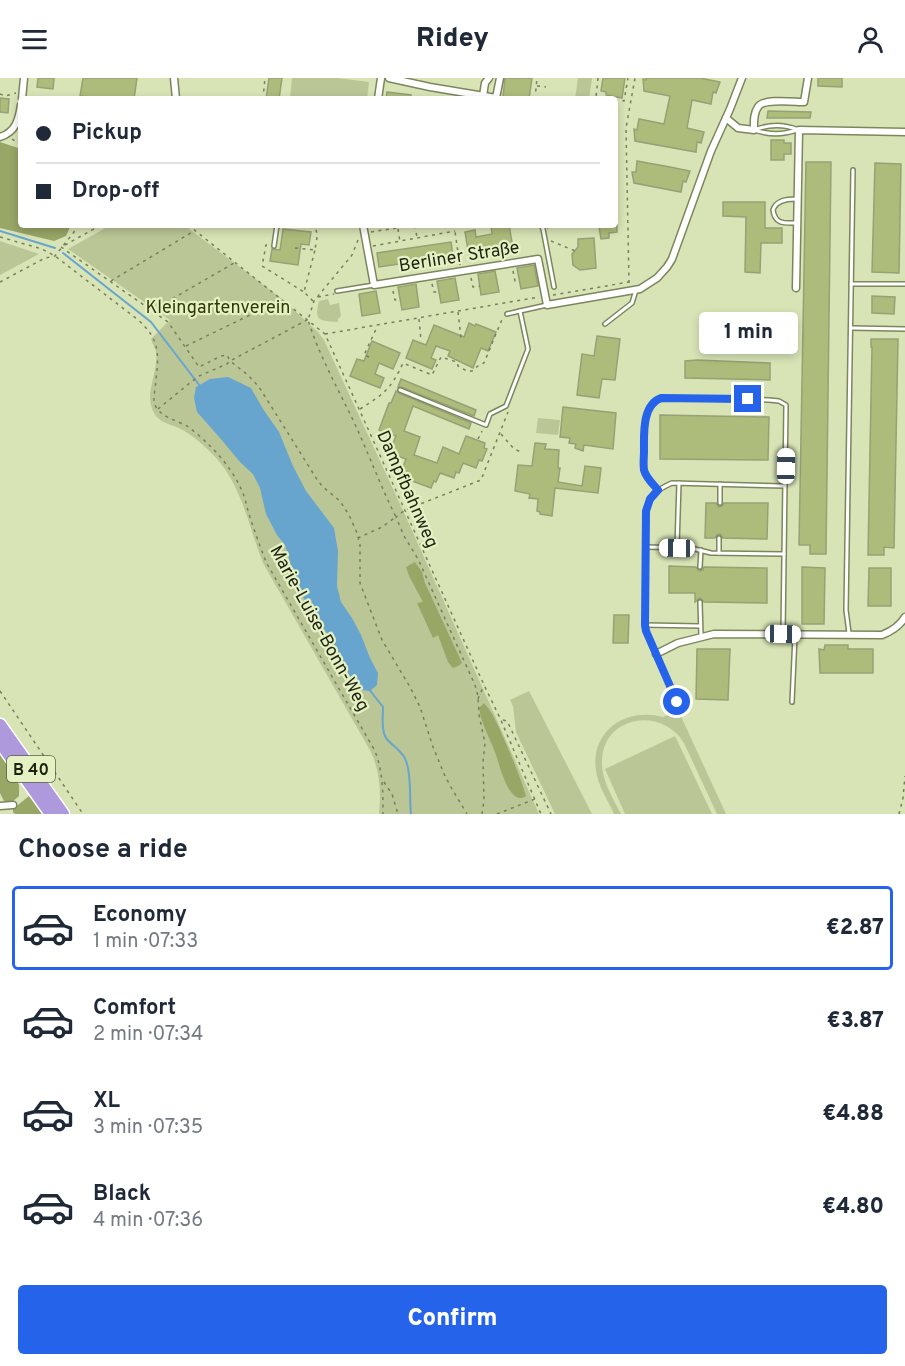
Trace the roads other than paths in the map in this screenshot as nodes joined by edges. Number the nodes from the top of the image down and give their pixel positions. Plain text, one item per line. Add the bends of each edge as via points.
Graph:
1 (24, 78) edge
2 (174, 78) edge
3 (381, 78) edge
4 (389, 78) edge
5 (489, 78) edge
6 (500, 78) edge
7 (742, 78) edge
8 (808, 78) edge
9 (22, 95) edge
10 (176, 96) edge
11 (378, 96) edge
12 (483, 96) joint
13 (496, 96) edge
14 (726, 118) junction
15 (18, 120) edge
16 (754, 130) junction
17 (799, 130) junction
18 (905, 132) edge
19 (0, 137) edge
20 (853, 170) dead end
21 (798, 199) junction
22 (797, 223) junction
23 (277, 228) edge
24 (362, 228) edge
25 (542, 228) edge
26 (274, 246) road end
27 (851, 284) junction
28 (905, 284) edge
29 (374, 285) junction
30 (554, 287) dead end
31 (796, 288) dead end
32 (632, 290) junction
33 (336, 293) road end
34 (547, 305) junction
35 (520, 311) junction
36 (507, 314) road end
37 (605, 324) dead end
38 (851, 328) junction
39 (905, 329) edge
40 (400, 390) dead end
41 (679, 483) junction
42 (720, 484) junction
43 (785, 486) junction
44 (658, 490) junction
45 (720, 503) dead end
46 (719, 538) dead end
47 (646, 547) junction
48 (677, 548) junction
49 (701, 550) junction
50 (719, 553) junction
51 (784, 554) junction
52 (700, 567) dead end
53 (700, 602) dead end
54 (905, 617) edge
55 (645, 625) junction
56 (700, 626) junction
57 (783, 634) junction
58 (795, 634) junction
59 (849, 635) junction
60 (701, 636) junction
61 (656, 654) junction
62 (792, 702) dead end
63 (681, 711) dead end
64 (0, 725) edge
65 (0, 742) edge
66 (13, 805) dead end
67 (0, 806) edge
68 (51, 814) edge
69 (63, 814) edge

1 - 9 street
2 - 10 street
3 - 11 street
4 - 12 street
5 - 12 street
6 - 13 street
7 - 14 street
8 - 16 street via 804,102 759,104
14 - 16 street via 738,128
14 - 32 street via 672,259 657,278
15 - 19 street via 9,133
16 - 17 lane via 783,135
16 - 17 lane via 766,125
17 - 18 street
17 - 21 street
20 - 27 lane
21 - 22 street
21 - 22 lane via 783,200 772,210 780,222
22 - 31 street
23 - 26 lane
24 - 29 street
25 - 30 lane
27 - 28 lane
27 - 38 lane
29 - 33 lane, Berliner Straße
29 - 34 street, Berliner Straße via 538,258
32 - 34 street
32 - 37 lane via 632,303
34 - 35 lane
35 - 36 lane
35 - 40 lane via 528,350 506,406 490,414 486,425
38 - 39 lane
38 - 59 lane via 846,610
41 - 42 lane
41 - 44 lane
41 - 48 lane
42 - 43 lane
42 - 45 lane
43 - 44 lane via 787,410 783,402 661,398 654,402 644,426 644,468
43 - 51 lane
44 - 47 lane via 647,506
46 - 50 lane
47 - 48 lane
47 - 55 lane
48 - 49 lane
49 - 50 lane
49 - 52 lane
50 - 51 lane
51 - 57 lane
53 - 56 lane
54 - 59 street via 882,635
55 - 56 lane
55 - 61 lane
56 - 60 lane
57 - 58 street
57 - 60 street
58 - 59 street
58 - 62 lane
60 - 61 street
61 - 63 lane
64 - 69 highway, B 40
65 - 68 highway, B 40
66 - 67 street

